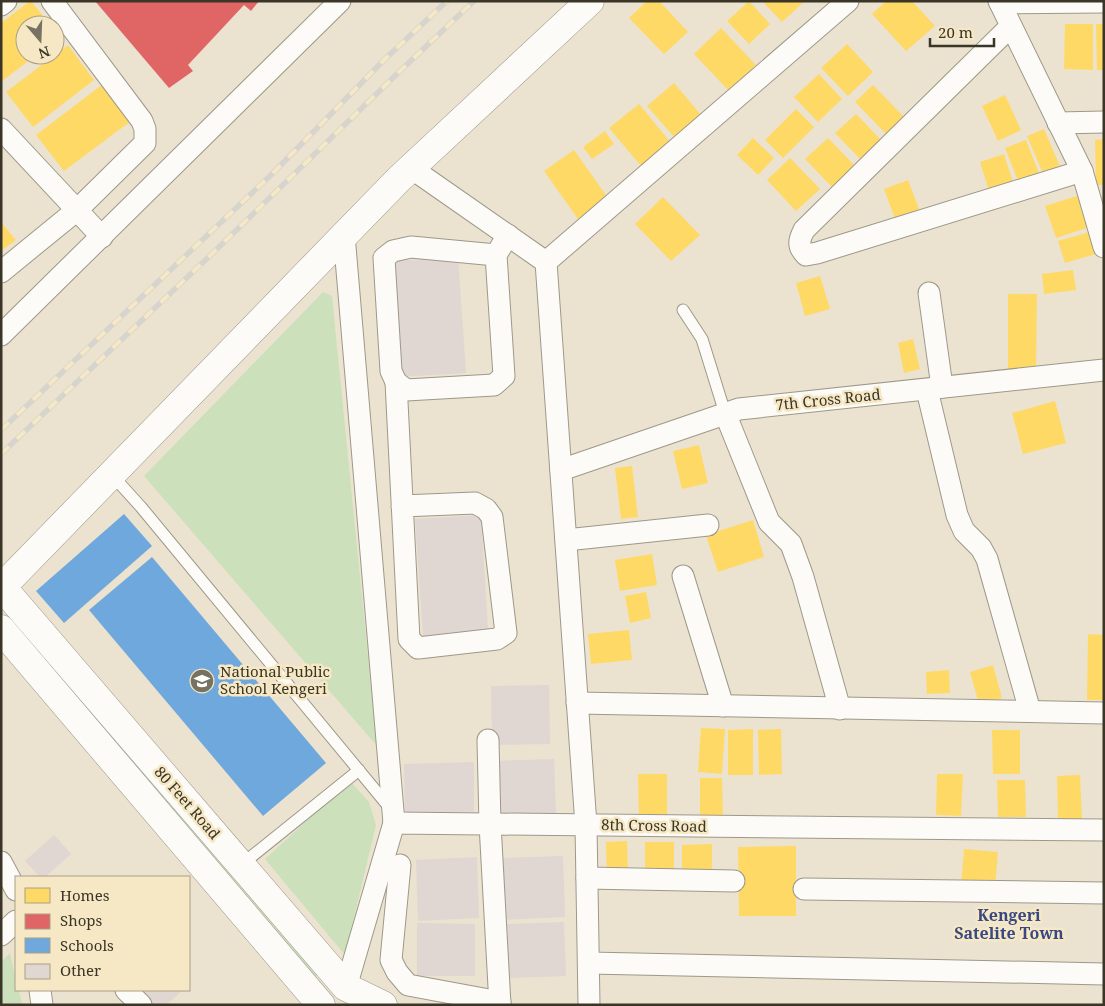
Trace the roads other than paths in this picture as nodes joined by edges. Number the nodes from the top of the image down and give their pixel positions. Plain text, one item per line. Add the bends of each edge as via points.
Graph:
1 (6, 1) edge
2 (52, 1) edge
3 (340, 1) edge
4 (590, 1) edge
5 (848, 1) edge
6 (1000, 2) edge
7 (1104, 2) edge
8 (1, 5) edge
9 (1011, 26) junction
10 (1104, 122) edge
11 (1058, 123) junction
12 (1, 128) edge
13 (411, 168) junction
14 (1082, 171) junction
15 (77, 210) junction
16 (344, 235) junction
17 (508, 236) junction
18 (102, 237) junction
19 (1103, 245) edge
20 (496, 255) junction
21 (546, 262) junction
22 (1, 272) edge
23 (929, 293) dead end
24 (683, 310) dead end
25 (1, 335) edge
26 (1104, 370) edge
27 (396, 382) junction
28 (935, 388) junction
29 (724, 413) junction
30 (561, 470) junction
31 (112, 475) junction
32 (402, 506) junction
33 (708, 525) dead end
34 (566, 540) junction
35 (683, 576) dead end
36 (2, 588) edge
37 (1, 629) edge
38 (577, 703) junction
39 (723, 706) junction
40 (840, 709) junction
41 (1030, 711) junction
42 (1104, 713) edge
43 (488, 740) dead end
44 (359, 770) junction
45 (394, 817) junction
46 (490, 824) junction
47 (586, 825) junction
48 (1104, 830) edge
49 (1, 856) edge
50 (1, 862) edge
51 (241, 865) junction
52 (400, 865) dead end
53 (20, 876) edge
54 (587, 878) junction
55 (734, 881) dead end
56 (15, 888) edge
57 (804, 889) dead end
58 (1104, 893) edge
59 (15, 922) edge
60 (1, 935) edge
61 (589, 963) junction
62 (1104, 974) edge
63 (40, 991) edge
64 (127, 991) edge
65 (343, 996) edge
66 (500, 1003) edge
67 (42, 1005) edge
68 (141, 1005) edge
69 (322, 1005) edge
70 (383, 1005) edge
71 (589, 1005) edge

1 - 8 street
2 - 15 street via 145,129 145,143
3 - 18 street
4 - 13 street
5 - 21 street
6 - 7 street
6 - 9 street
9 - 11 street
9 - 14 street via 804,230 799,240 801,250 806,255 817,253
10 - 11 street
11 - 14 street
12 - 15 street
13 - 16 street
13 - 17 street
14 - 19 street
15 - 18 street
15 - 22 street
16 - 31 street
16 - 45 street
17 - 20 street
17 - 21 street
18 - 25 street
20 - 27 street via 504,376 494,385 425,389 406,390
20 - 27 street via 411,247 393,251 384,258 391,371
21 - 30 street
23 - 28 street
24 - 29 lane via 702,339
26 - 28 street, 7th Cross Road
27 - 32 street
28 - 29 street, 7th Cross Road
28 - 41 street via 957,515 964,531 982,548 987,559
29 - 30 street, 7th Cross Road
29 - 40 street via 769,522 791,544
30 - 34 street
31 - 36 street
31 - 44 lane
32 - 32 street via 409,639 418,648 497,639 506,633 492,517 486,509 475,503
33 - 34 street
34 - 38 street
35 - 39 street
36 - 51 street, 80 Feet Road
37 - 69 street, 80 Feet Road
38 - 39 street
38 - 47 street
39 - 40 street
40 - 41 street
41 - 42 street
43 - 46 street
44 - 45 lane
44 - 51 lane
45 - 46 street, 8th Cross Road
45 - 65 street
46 - 47 street, 8th Cross Road
46 - 66 street
47 - 48 street, 8th Cross Road
47 - 54 street
49 - 53 street
50 - 56 street
51 - 65 street, 80 Feet Road
52 - 66 street via 391,960 397,972 408,985
54 - 55 street
54 - 61 street
57 - 58 street
59 - 60 street
61 - 62 street
61 - 71 street
63 - 67 street
64 - 68 street
65 - 70 street, 80 Feet Road

